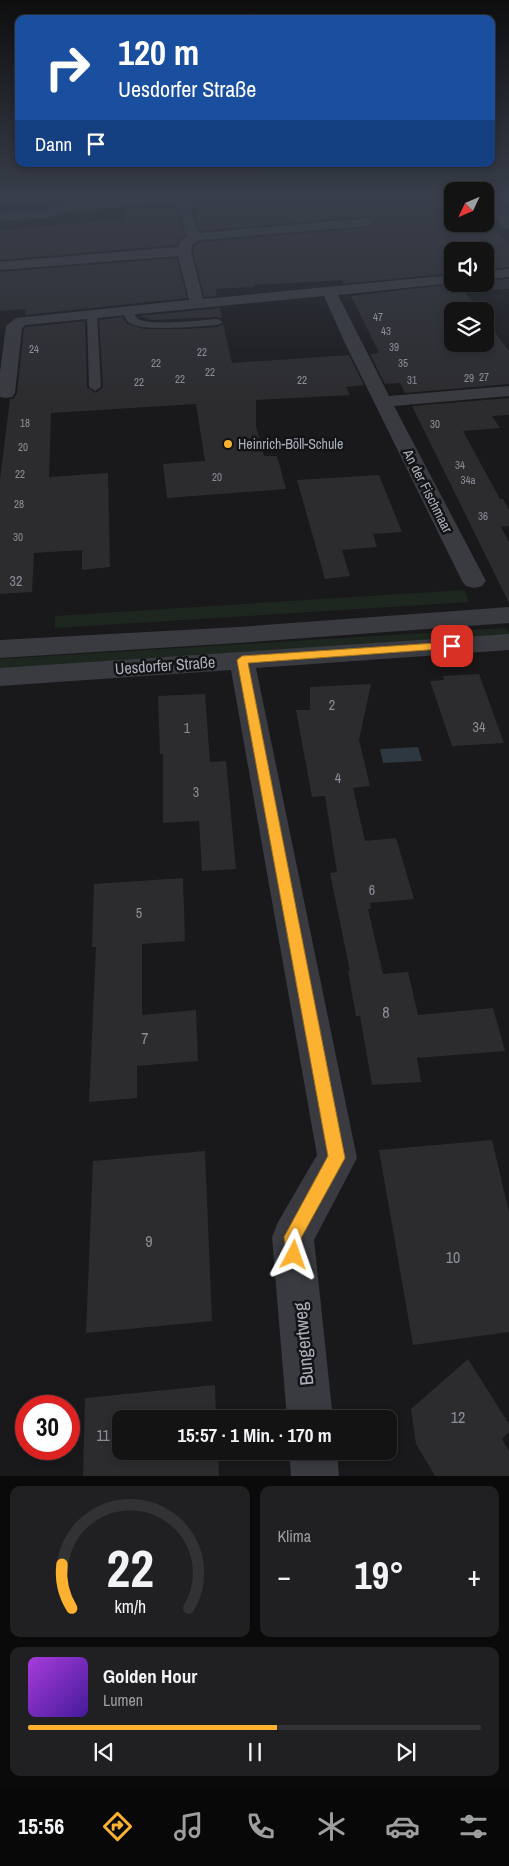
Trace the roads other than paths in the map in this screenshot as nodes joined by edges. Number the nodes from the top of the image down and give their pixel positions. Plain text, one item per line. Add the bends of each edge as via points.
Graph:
1 (26, 264) edge
2 (187, 264) edge
3 (0, 266) edge
4 (509, 273) edge
5 (494, 275) edge
6 (444, 280) edge
7 (329, 291) junction
8 (197, 304) junction
9 (128, 311) junction
10 (92, 314) junction
11 (10, 321) edge
12 (218, 322) dead end
13 (95, 386) dead end
14 (509, 391) edge
15 (6, 393) dead end
16 (384, 402) junction
17 (474, 581) dead end
18 (509, 615) edge
19 (509, 642) edge
20 (0, 649) edge
21 (242, 660) junction
22 (0, 677) edge
23 (309, 1410) edge
24 (314, 1460) edge
25 (315, 1476) edge

1 - 3 street
2 - 8 street
4 - 5 street
6 - 7 street
7 - 8 street
7 - 16 street, An der Fischmaar
8 - 9 street
9 - 10 street
9 - 12 lane via 131,320 144,324
10 - 11 street via 66,317 60,306 51,303 32,305
10 - 13 lane
11 - 15 street via 14,326
14 - 16 street
16 - 17 street, An der Fischmaar
18 - 20 street, Uesdorfer Straße
19 - 21 street, Uesdorfer Straße
21 - 22 street, Uesdorfer Straße
21 - 23 street, Bungertweg via 337,1158 292,1237
24 - 25 street

